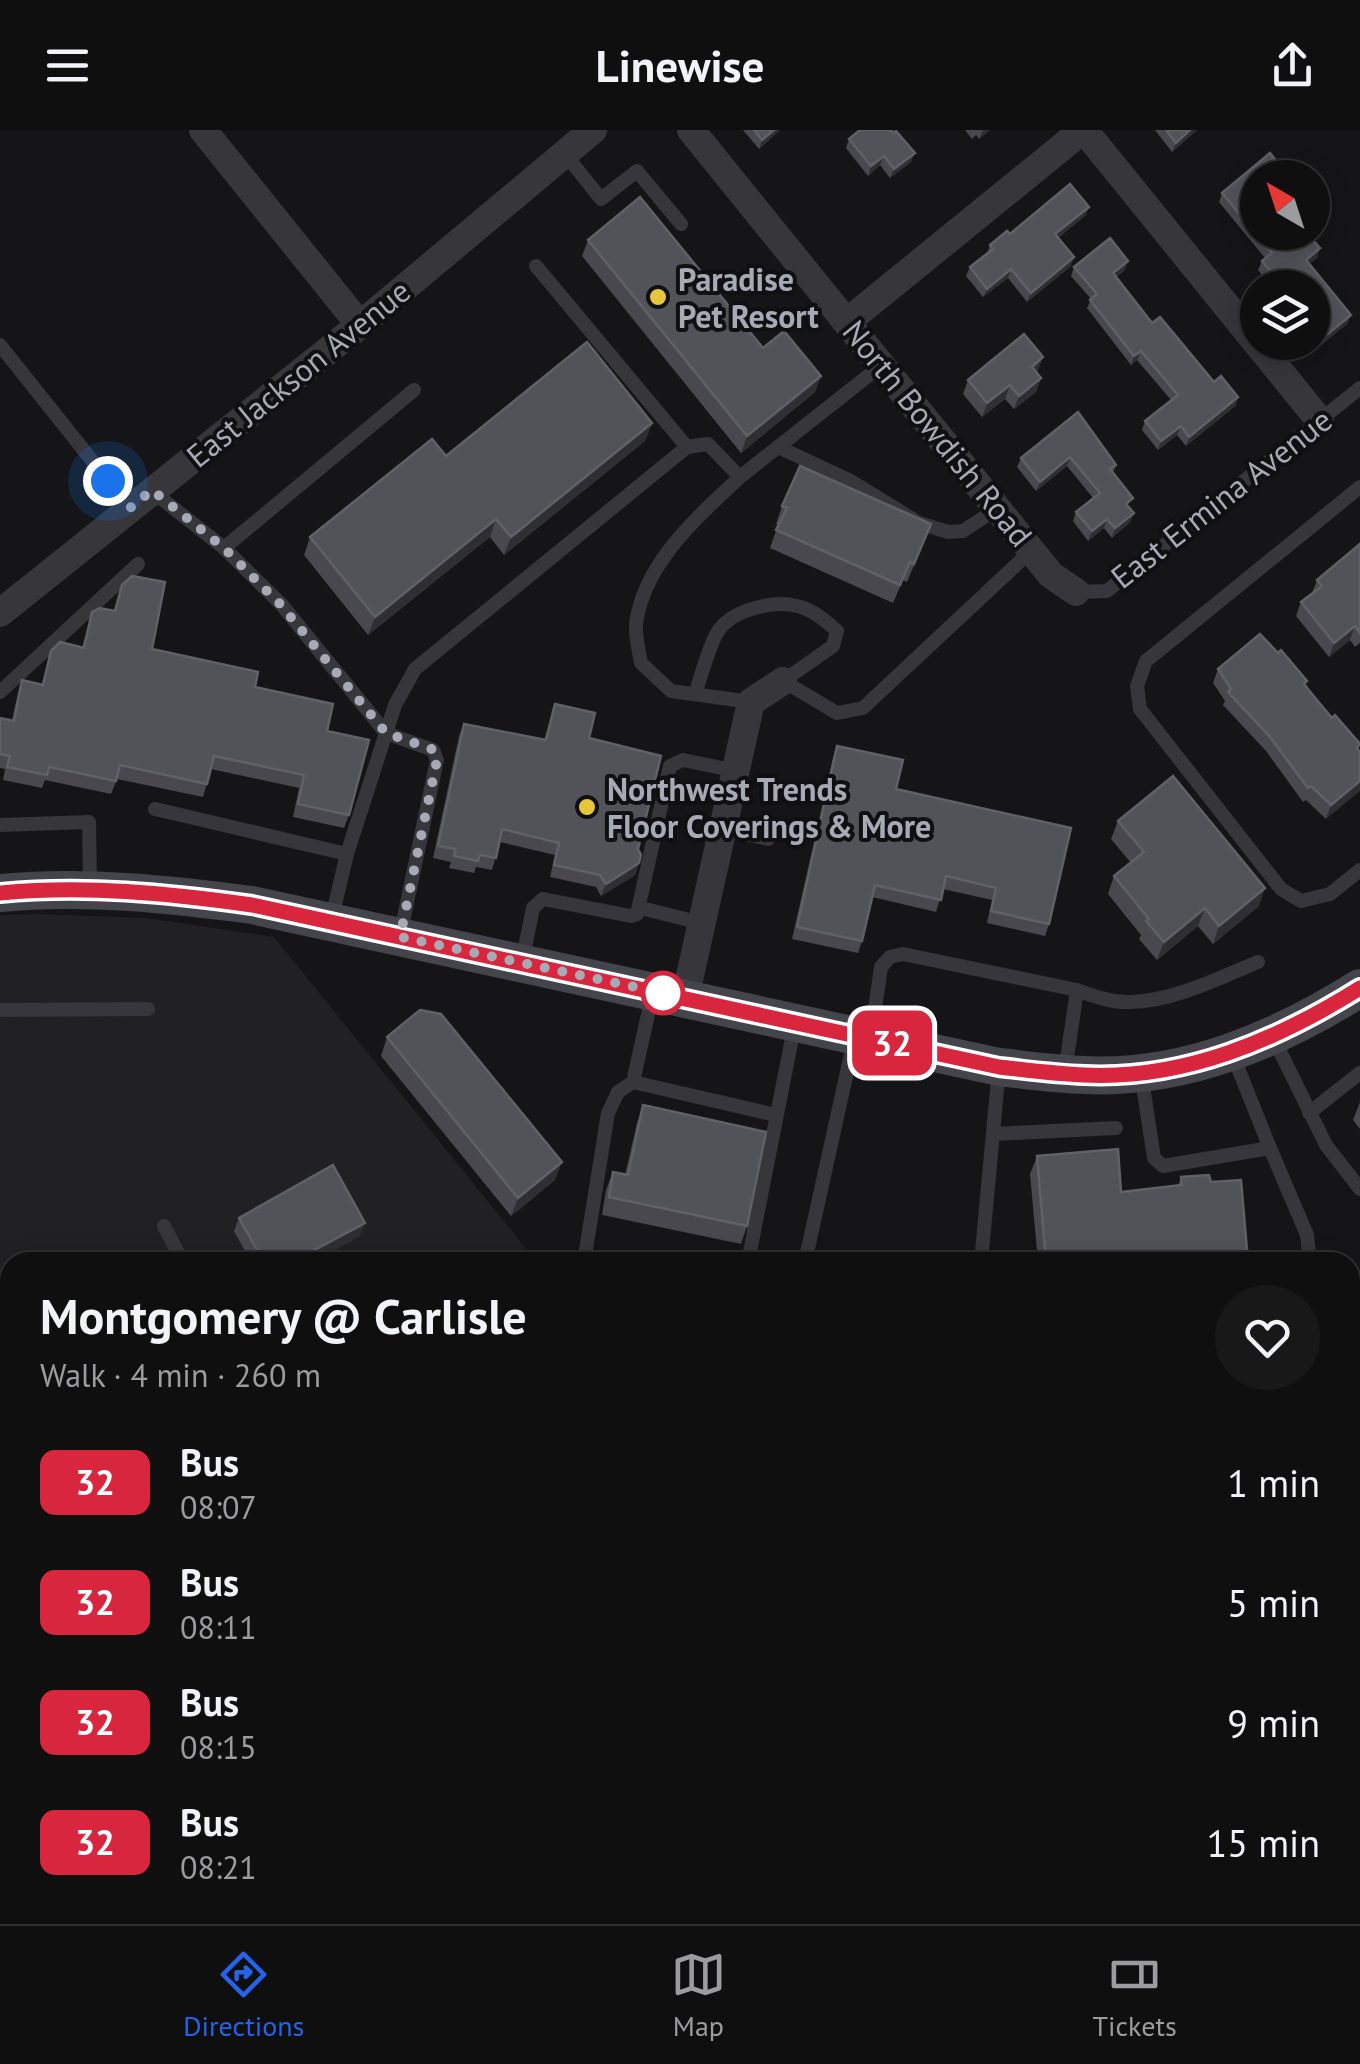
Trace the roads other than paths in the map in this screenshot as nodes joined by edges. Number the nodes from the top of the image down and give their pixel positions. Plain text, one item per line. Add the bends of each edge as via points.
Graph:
1 (203, 130) edge
2 (594, 130) edge
3 (691, 130) edge
4 (1083, 130) edge
5 (565, 154) junction
6 (680, 224) dead end
7 (536, 266) dead end
8 (848, 321) junction
9 (360, 325) junction
10 (0, 344) edge
11 (883, 364) junction
12 (1360, 388) edge
13 (414, 390) dead end
14 (1320, 421) junction
15 (687, 447) junction
16 (778, 447) junction
17 (740, 476) junction
18 (1360, 488) edge
19 (141, 500) junction
20 (998, 508) junction
21 (224, 548) junction
22 (1032, 550) junction
23 (138, 564) dead end
24 (1076, 592) joint
25 (0, 613) edge
26 (784, 681) junction
27 (0, 692) edge
28 (695, 694) junction
29 (751, 702) junction
30 (386, 733) junction
31 (736, 771) junction
32 (155, 809) dead end
33 (0, 824) edge
34 (722, 829) junction
35 (768, 839) dead end
36 (347, 854) junction
37 (1360, 870) edge
38 (90, 890) junction
39 (0, 892) edge
40 (641, 908) junction
41 (331, 922) junction
42 (702, 923) junction
43 (400, 937) junction
44 (1258, 962) dead end
45 (522, 963) junction
46 (1360, 988) edge
47 (1077, 990) junction
48 (669, 995) junction
49 (148, 1009) dead end
50 (0, 1010) edge
51 (795, 1022) junction
52 (1273, 1036) junction
53 (863, 1037) junction
54 (1232, 1052) junction
55 (999, 1067) junction
56 (1065, 1073) junction
57 (1141, 1073) junction
58 (1360, 1073) edge
59 (632, 1082) junction
60 (1309, 1113) junction
61 (776, 1115) junction
62 (1116, 1128) dead end
63 (993, 1134) junction
64 (1270, 1148) junction
65 (1360, 1189) edge
66 (164, 1226) dead end
67 (177, 1252) edge
68 (586, 1252) edge
69 (750, 1252) edge
70 (808, 1252) edge
71 (982, 1252) edge
72 (1309, 1252) edge

1 - 9 street
2 - 5 street, East Jackson Avenue
3 - 8 street, North Bowdish Road
4 - 8 street
4 - 14 street
5 - 6 lane via 601,199 637,170
5 - 9 street, East Jackson Avenue
7 - 15 lane
8 - 11 street, North Bowdish Road
9 - 19 street, East Jackson Avenue
10 - 19 lane
11 - 16 lane
11 - 20 street, North Bowdish Road
12 - 14 lane, East Ermina Avenue
13 - 21 lane
14 - 24 lane, East Ermina Avenue via 1107,591
15 - 17 lane via 708,444
15 - 30 lane via 416,669
16 - 17 lane
16 - 20 lane via 920,524 948,532
17 - 28 lane via 684,530 647,584 636,626 641,663 671,691
18 - 37 lane via 1146,661 1137,686 1140,708 1281,889 1301,901 1316,898
19 - 21 lane
19 - 25 street, East Jackson Avenue
20 - 22 street, North Bowdish Road
21 - 30 lane via 280,604
22 - 24 street, North Bowdish Road
22 - 26 lane via 863,708 836,713
23 - 27 lane
26 - 28 lane via 834,646 837,632 799,606 772,604 718,630
26 - 29 street
28 - 29 lane
29 - 31 street
30 - 36 lane
30 - 43 lane via 427,746 437,760
31 - 34 street
31 - 40 lane via 683,760 670,766
32 - 36 lane
33 - 38 lane via 89,822
34 - 35 lane
34 - 42 street
36 - 41 lane
38 - 39 main road
38 - 41 main road via 217,900
40 - 42 lane
40 - 45 lane via 631,916 542,899 533,908
41 - 43 main road
42 - 48 street
43 - 45 main road
44 - 47 lane via 1193,988 1131,1002
45 - 48 main road
46 - 52 main road
47 - 53 lane via 903,954 880,967
47 - 56 lane
48 - 51 main road
48 - 59 lane
49 - 50 lane
51 - 53 main road
51 - 61 lane
52 - 54 main road
52 - 60 lane
53 - 55 main road
53 - 70 lane
54 - 57 main road
54 - 64 lane
55 - 56 main road
55 - 63 lane
56 - 57 main road
57 - 64 lane via 1154,1158 1163,1166
58 - 60 lane
59 - 61 lane
59 - 68 lane via 608,1113
60 - 65 lane
61 - 69 lane
62 - 63 lane
63 - 71 lane
64 - 72 lane
66 - 67 lane

